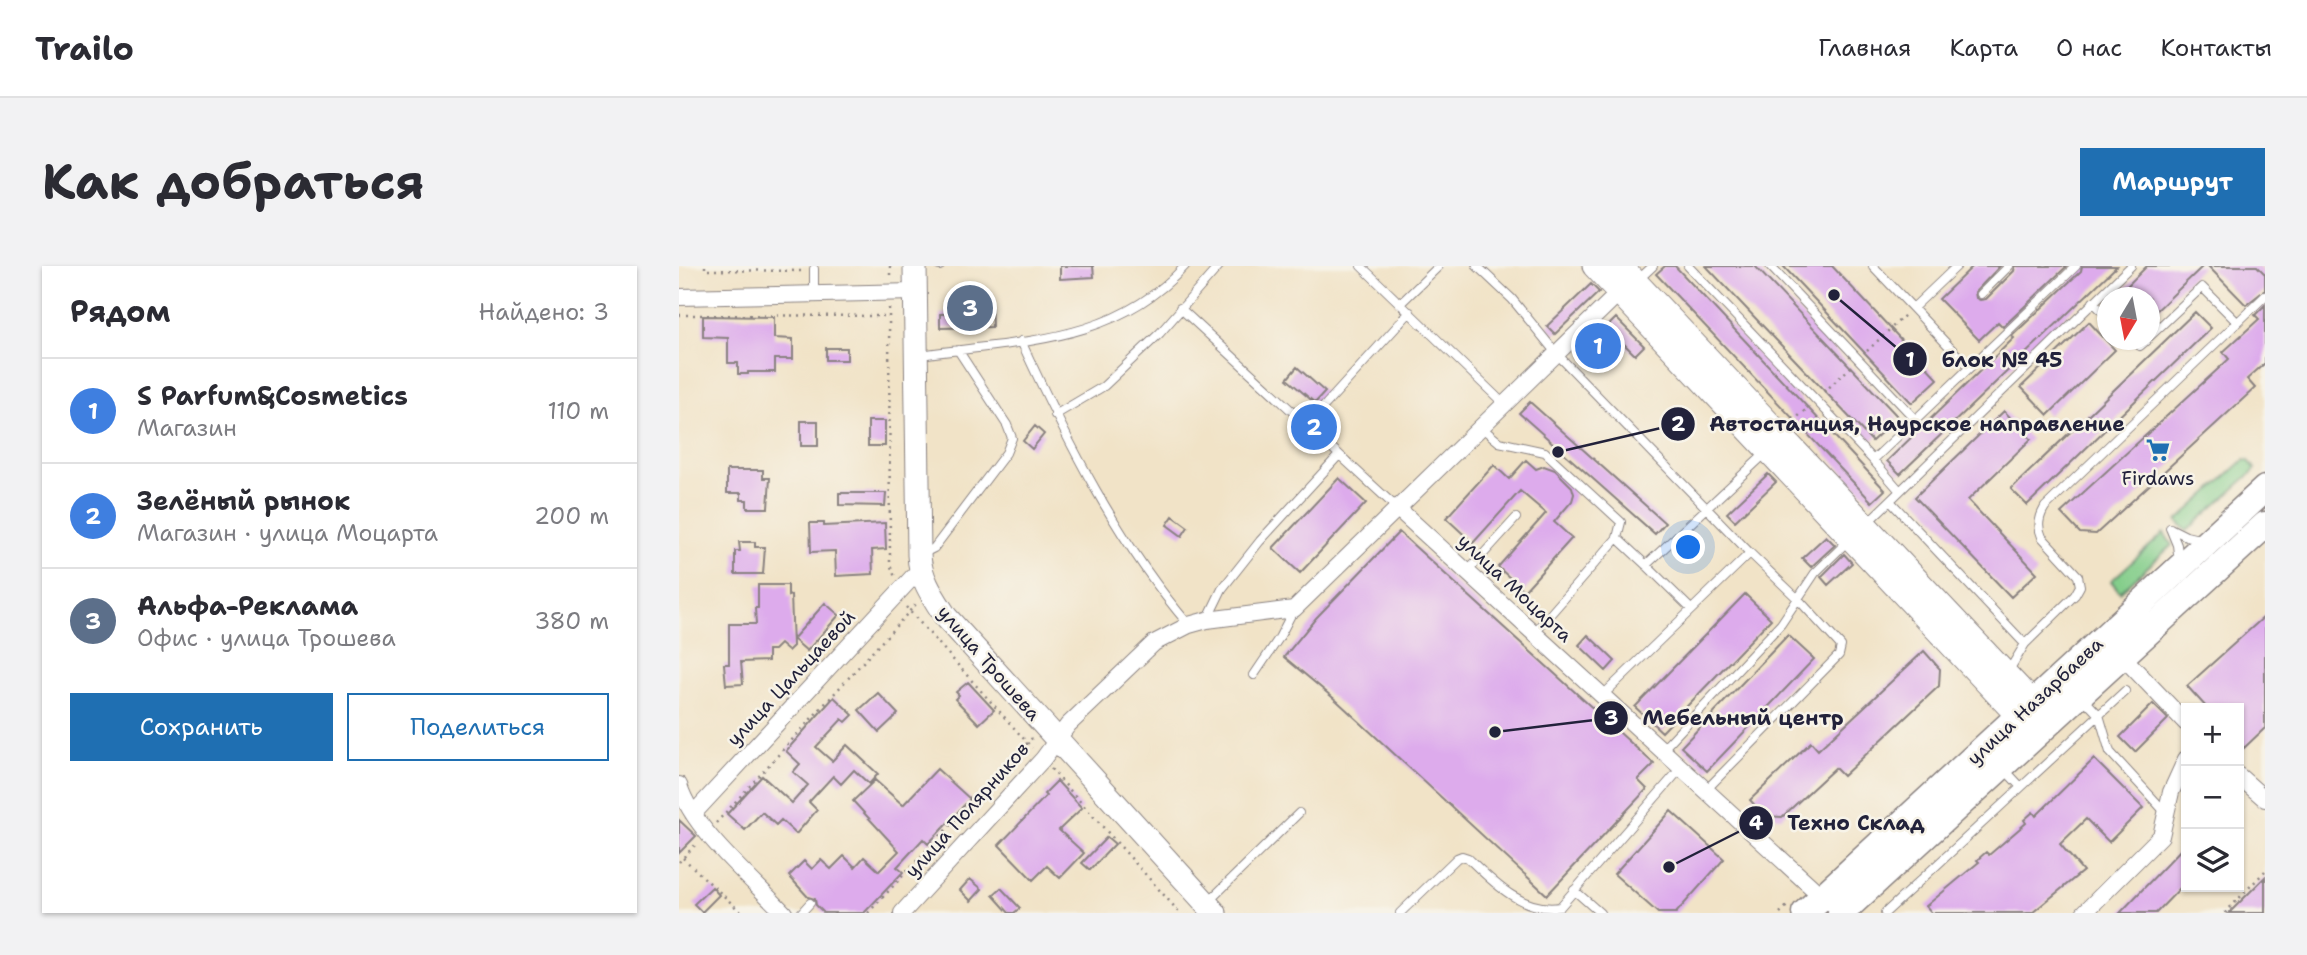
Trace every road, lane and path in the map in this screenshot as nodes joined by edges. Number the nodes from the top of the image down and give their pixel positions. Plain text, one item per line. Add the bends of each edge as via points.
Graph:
1 (705, 266) edge
2 (890, 266) edge
3 (915, 266) edge
4 (1185, 266) edge
5 (1219, 266) edge
6 (1361, 266) edge
7 (1439, 266) edge
8 (1477, 266) edge
9 (1594, 266) edge
10 (1653, 266) edge
11 (1688, 266) edge
12 (1770, 266) edge
13 (1873, 266) edge
14 (1957, 266) edge
15 (2009, 266) edge
16 (2076, 266) edge
17 (2131, 266) edge
18 (814, 270) joint
19 (1627, 280) edge
20 (890, 292) junction
21 (915, 292) junction
22 (814, 294) junction
23 (1981, 294) dead end
24 (2265, 296) edge
25 (679, 297) edge
26 (2093, 302) junction
27 (1401, 303) junction
28 (2097, 306) edge
29 (1181, 307) junction
30 (1913, 308) junction
31 (1410, 312) junction
32 (679, 315) edge
33 (889, 316) junction
34 (2237, 322) junction
35 (2160, 327) edge
36 (1021, 341) junction
37 (958, 350) junction
38 (1556, 353) junction
39 (916, 356) junction
40 (1970, 366) junction
41 (1504, 404) junction
42 (1055, 415) junction
43 (1915, 419) junction
44 (1307, 425) junction
45 (1480, 426) junction
46 (1774, 443) junction
47 (1339, 455) junction
48 (1873, 460) junction
49 (2265, 489) edge
50 (1900, 491) junction
51 (1890, 501) junction
52 (1396, 508) junction
53 (1707, 508) junction
54 (1516, 518) dead end
55 (2265, 526) edge
56 (1858, 532) junction
57 (1617, 538) junction
58 (2210, 541) junction
59 (1750, 553) junction
60 (919, 562) junction
61 (1646, 565) junction
62 (2180, 567) junction
63 (1467, 572) junction
64 (901, 591) junction
65 (930, 591) junction
66 (1798, 599) junction
67 (1294, 609) junction
68 (1691, 609) junction
69 (909, 610) junction
70 (1207, 620) junction
71 (1189, 625) junction
72 (1534, 634) junction
73 (2025, 644) junction
74 (2122, 656) junction
75 (2007, 674) junction
76 (1254, 675) dead end
77 (2125, 691) dead end
78 (2080, 695) junction
79 (1602, 696) junction
80 (2099, 715) junction
81 (2181, 718) edge
82 (2034, 719) junction
83 (1050, 733) junction
84 (1028, 743) junction
85 (1662, 750) junction
86 (1043, 760) junction
87 (2001, 766) junction
88 (2183, 766) edge
89 (1681, 768) junction
90 (2244, 780) edge
91 (2021, 787) junction
92 (680, 788) edge
93 (1706, 790) junction
94 (709, 796) junction
95 (2265, 799) edge
96 (1299, 813) dead end
97 (2166, 813) junction
98 (693, 814) junction
99 (707, 832) junction
100 (683, 858) junction
101 (679, 862) edge
102 (2265, 872) edge
103 (1574, 890) junction
104 (810, 903) dead end
105 (1827, 909) edge
106 (1206, 910) edge
107 (742, 913) edge
108 (784, 913) edge
109 (801, 913) edge
110 (868, 913) edge
111 (902, 913) edge
112 (1180, 913) edge
113 (1400, 913) edge
114 (1600, 913) edge
115 (1885, 913) edge
116 (2084, 913) edge
117 (2225, 913) edge

1 - 18 path via 705,270
2 - 20 path
3 - 21 street, улица Трошева
4 - 36 lane via 1146,302 1106,323
5 - 29 lane
6 - 27 lane
7 - 27 lane
8 - 38 lane via 1512,299
9 - 19 street
10 - 19 lane
11 - 48 lane
12 - 43 lane
13 - 30 lane
14 - 30 lane
15 - 23 lane
16 - 40 lane
17 - 26 lane
18 - 22 lane
19 - 38 street
19 - 46 street
20 - 21 street
20 - 22 street
20 - 33 path
21 - 39 street, улица Трошева
22 - 25 street
24 - 34 lane
26 - 28 lane
26 - 50 lane
27 - 31 lane
29 - 42 lane via 1104,386
29 - 44 lane, улица Моцарта
30 - 40 lane
31 - 41 lane
31 - 44 lane
32 - 33 path
33 - 64 path via 890,564
34 - 35 lane via 2202,287
34 - 73 lane via 2045,507 2039,531 2078,576 2080,586
36 - 37 lane
36 - 42 lane
37 - 39 lane
37 - 60 lane via 1012,438 1006,453
38 - 41 street
38 - 53 lane
39 - 60 street, улица Трошева
40 - 43 lane
41 - 45 street
42 - 71 lane via 1119,532
43 - 48 lane
44 - 47 lane, улица Моцарта
45 - 52 street
45 - 57 lane via 1499,442 1545,452 1621,522
46 - 53 lane
46 - 56 street
47 - 52 lane, улица Моцарта
47 - 70 lane via 1221,589
48 - 50 lane
49 - 58 main road, улица Назарбаева
50 - 51 lane
51 - 56 lane
51 - 73 lane
52 - 63 street, улица Моцарта
52 - 67 street
53 - 59 lane
53 - 61 lane
54 - 63 lane
55 - 74 main road, улица Назарбаева
56 - 66 lane via 1815,573
56 - 75 street
56 - 82 street
57 - 61 lane
57 - 72 lane
58 - 62 main road, улица Назарбаева
58 - 62 lane via 2170,528
59 - 66 lane
59 - 68 lane
60 - 64 street, улица Цальцаевой
60 - 65 street, улица Трошева
61 - 68 lane
62 - 82 main road, улица Назарбаева
63 - 72 street, улица Моцарта
64 - 69 path via 899,599
64 - 94 street, улица Цальцаевой
65 - 69 path
65 - 83 street, улица Трошева via 946,617
66 - 85 lane via 1781,624
66 - 93 lane via 1839,644 1840,652
67 - 70 street, улица Полярников
67 - 76 lane
68 - 79 lane
69 - 84 path
69 - 99 path
70 - 71 street, улица Полярников
71 - 83 street, улица Полярников via 1154,643 1068,725
72 - 79 street, улица Моцарта
73 - 75 lane
74 - 78 main road, улица Назарбаева
74 - 81 street
75 - 82 street
77 - 80 lane
78 - 80 lane
78 - 82 main road, улица Назарбаева
79 - 85 street, улица Моцарта
80 - 91 lane
80 - 97 lane via 2109,752
82 - 87 main road, улица Назарбаева
82 - 105 main road, улица Назарбаева
83 - 84 path
83 - 86 street, улица Полярников
83 - 106 street, улица Трошева
84 - 86 path
84 - 110 path
85 - 89 street, улица Моцарта
86 - 111 street, улица Полярников
86 - 112 path
87 - 91 lane
87 - 105 main road, улица Назарбаева
88 - 97 street
89 - 93 street, улица Моцарта
89 - 103 lane
90 - 95 street
91 - 115 lane
92 - 94 street via 689,796
92 - 98 street
93 - 105 street, улица Моцарта
94 - 98 street, улица Цальцаевой
96 - 106 lane
97 - 116 street via 2161,836
98 - 99 street
99 - 100 path
99 - 108 street
100 - 101 path
100 - 107 path
102 - 117 path
103 - 113 lane via 1560,907 1538,912 1512,899 1462,856
103 - 114 lane
104 - 109 lane

